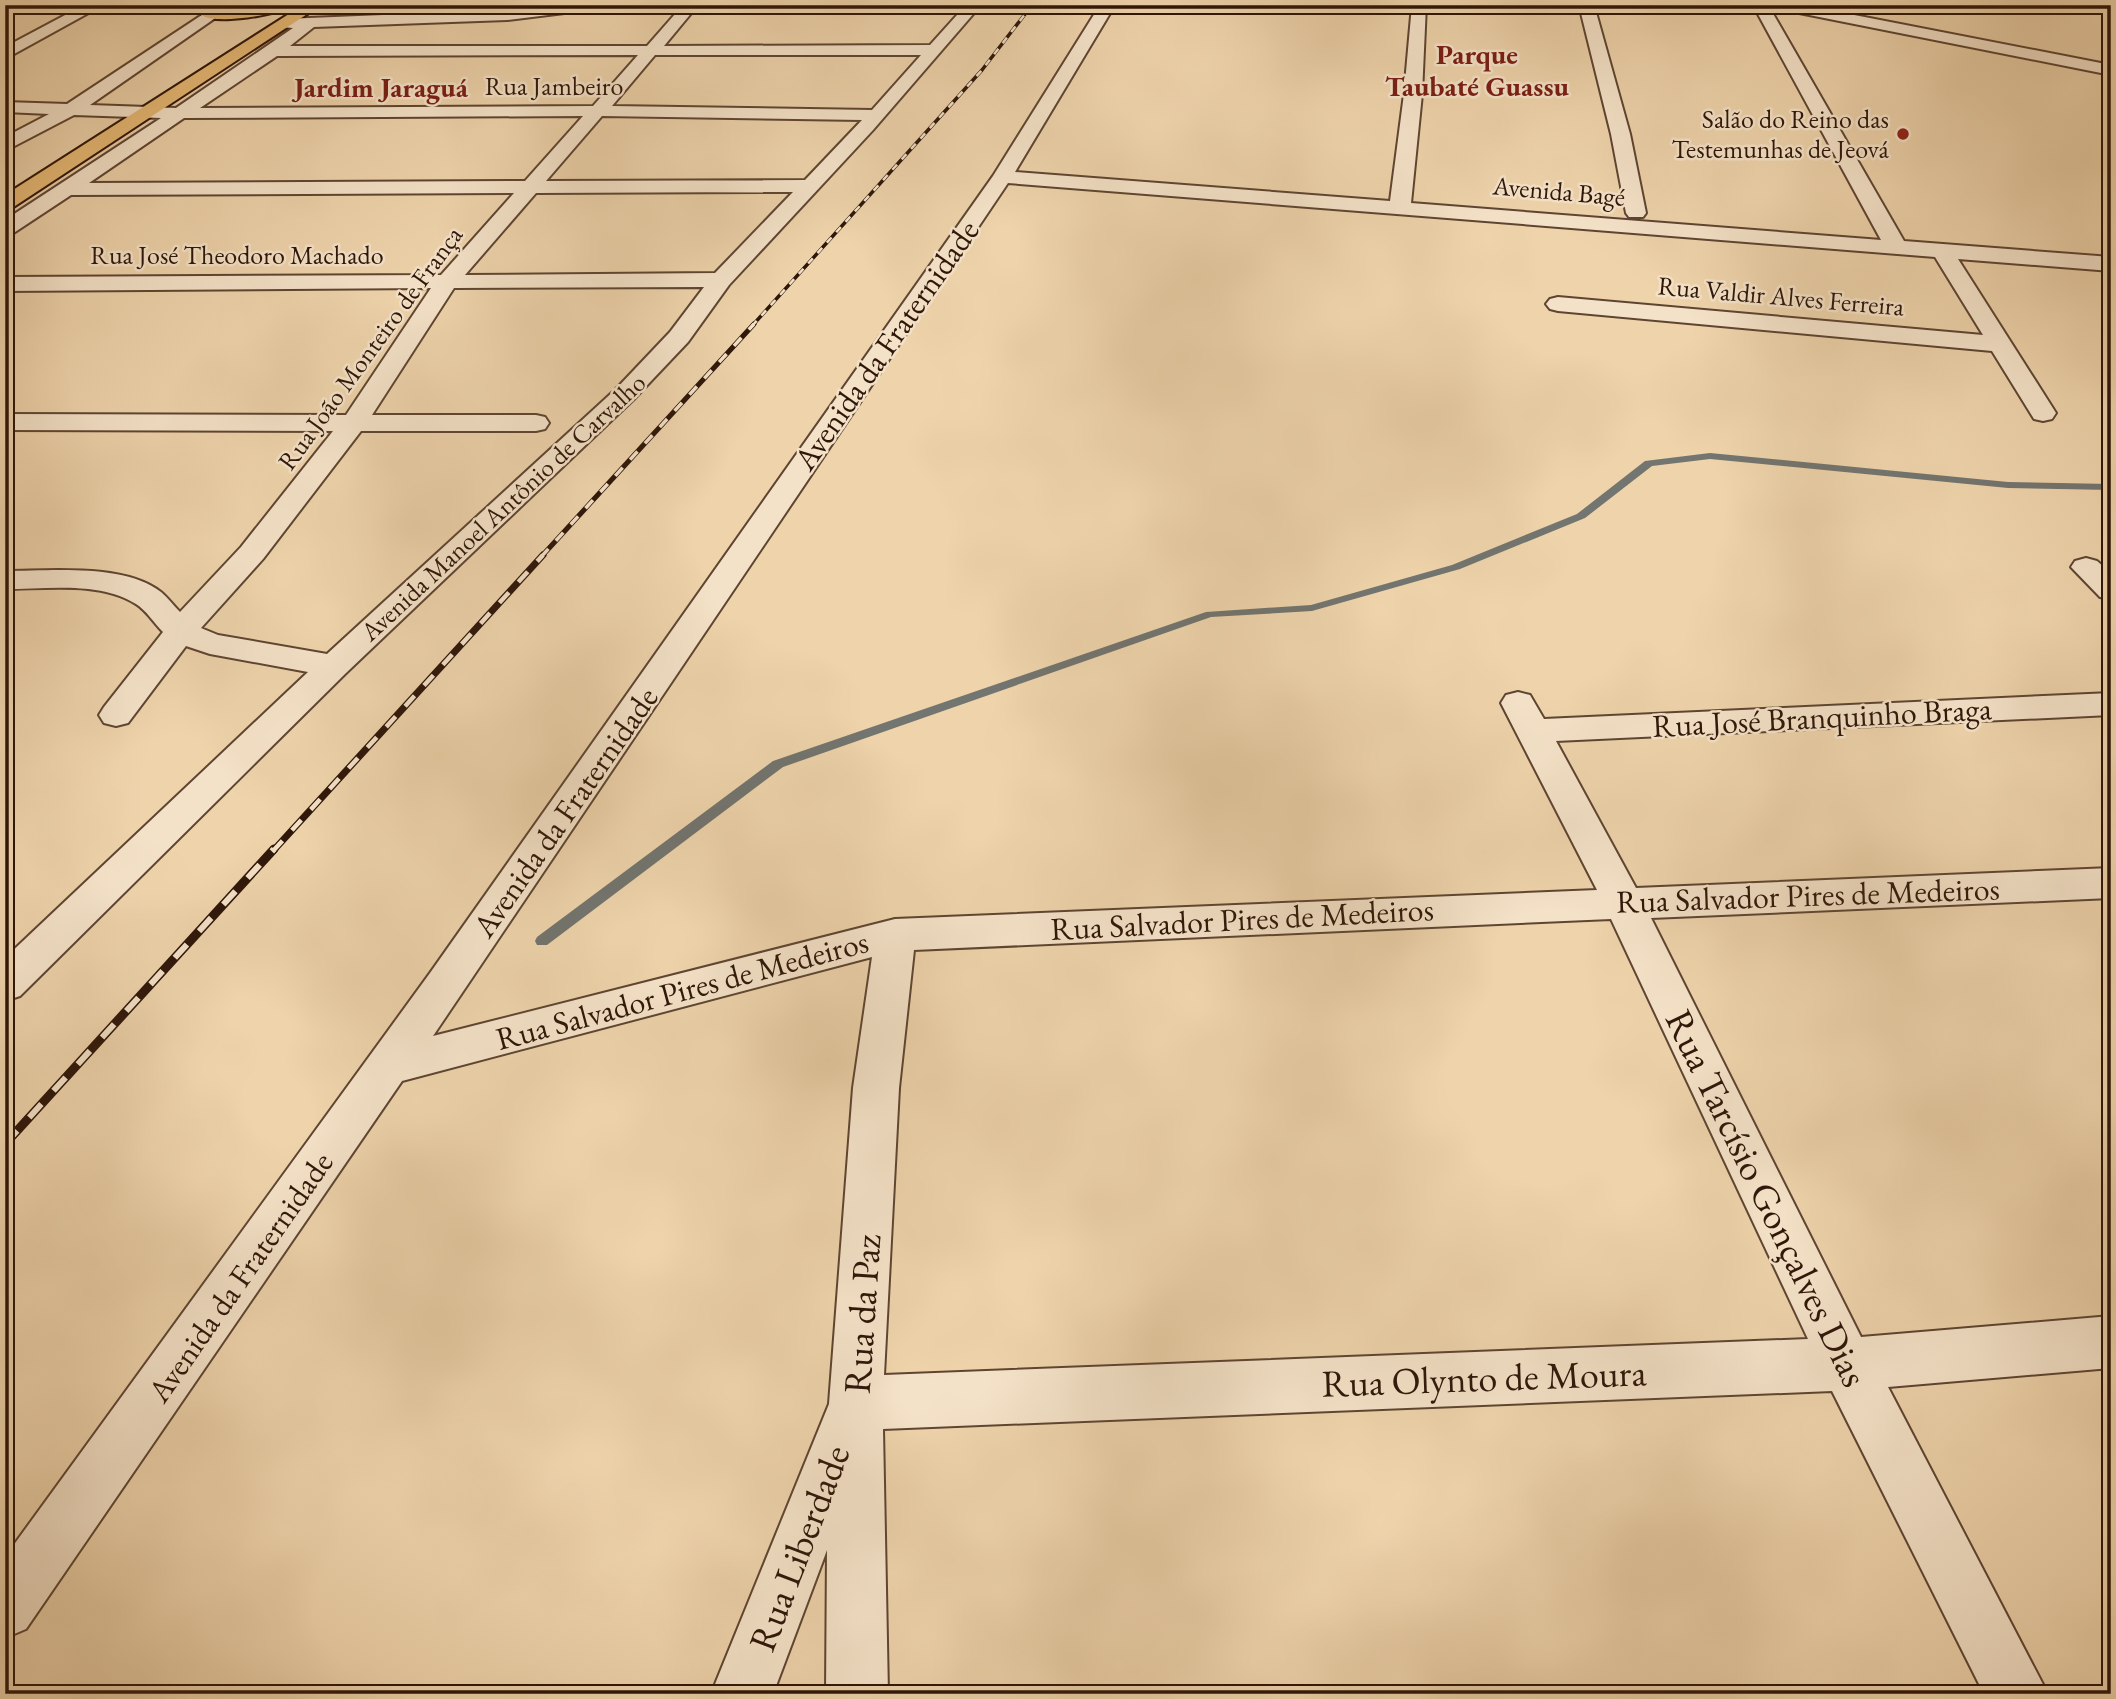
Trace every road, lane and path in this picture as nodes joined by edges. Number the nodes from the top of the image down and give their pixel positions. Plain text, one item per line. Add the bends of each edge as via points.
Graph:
1 (96, 5) edge
2 (227, 5) edge
3 (286, 5) edge
4 (294, 5) edge
5 (597, 5) edge
6 (691, 5) edge
7 (974, 5) edge
8 (1108, 5) edge
9 (1419, 5) edge
10 (1586, 5) edge
11 (1760, 5) edge
12 (1779, 5) edge
13 (2105, 5) edge
14 (2111, 9) edge
15 (210, 15) junction
16 (311, 15) edge
17 (933, 50) junction
18 (273, 51) junction
19 (651, 51) junction
20 (5, 54) edge
21 (2111, 70) edge
22 (5, 107) edge
23 (73, 108) junction
24 (105, 110) junction
25 (597, 111) junction
26 (147, 112) junction
27 (180, 113) junction
28 (877, 115) junction
29 (5, 145) edge
30 (1006, 171) junction
31 (532, 186) junction
32 (5, 187) edge
33 (809, 187) junction
34 (65, 189) junction
35 (1401, 201) junction
36 (5, 204) edge
37 (1636, 213) junction
38 (5, 230) edge
39 (1891, 239) junction
40 (1941, 249) junction
41 (2111, 249) edge
42 (2111, 264) edge
43 (721, 280) junction
44 (446, 283) junction
45 (5, 284) edge
46 (1558, 304) dead end
47 (1998, 344) junction
48 (2043, 413) dead end
49 (5, 422) edge
50 (354, 422) junction
51 (536, 423) dead end
52 (2086, 567) dead end
53 (5, 580) edge
54 (2111, 590) edge
55 (180, 631) junction
56 (334, 666) junction
57 (2111, 704) edge
58 (116, 715) dead end
59 (1525, 717) joint
60 (2111, 883) edge
61 (1623, 902) junction
62 (895, 935) junction
63 (5, 984) edge
64 (389, 1066) junction
65 (2111, 1342) edge
66 (1847, 1364) junction
67 (856, 1403) junction
68 (5, 1608) edge
69 (742, 1694) edge
70 (857, 1694) edge
71 (2017, 1694) edge

1 - 20 street
2 - 15 street
3 - 15 main road
4 - 24 main road via 156,89
5 - 16 street via 507,15
6 - 19 street, Rua João Monteiro de França
7 - 17 street, Avenida Manoel Antônio de Carvalho
8 - 30 street, Avenida da Fraternidade
9 - 35 street
10 - 37 street via 1617,114
11 - 39 street
12 - 21 street
13 - 14 street
15 - 23 street
16 - 18 street
16 - 26 main road via 284,24
17 - 19 street
17 - 28 street, Avenida Manoel Antônio de Carvalho
18 - 19 street
18 - 27 street
19 - 25 street, Rua João Monteiro de França
22 - 23 street, Rua Jambeiro
23 - 24 street, Rua Jambeiro
23 - 29 street
24 - 26 street, Rua Jambeiro
24 - 32 main road via 88,122 75,143
25 - 27 street, Rua Jambeiro
25 - 28 street, Rua Jambeiro
25 - 31 street, Rua João Monteiro de França
26 - 27 street, Rua Jambeiro
26 - 36 main road
27 - 34 street
28 - 33 street, Avenida Manoel Antônio de Carvalho
30 - 35 street, Avenida Bagé
30 - 64 street, Avenida da Fraternidade
31 - 33 street
31 - 34 street
31 - 44 street, Rua João Monteiro de França
33 - 43 street, Avenida Manoel Antônio de Carvalho
34 - 38 street
35 - 37 street, Avenida Bagé
35 - 39 street, Avenida Bagé
37 - 39 street, Avenida Bagé
39 - 40 street, Avenida Bagé
39 - 41 street, Avenida Bagé
40 - 42 street, Avenida Bagé
40 - 47 street
43 - 44 street, Rua José Theodoro Machado
43 - 56 street, Avenida Manoel Antônio de Carvalho via 679,337 625,394
44 - 45 street, Rua José Theodoro Machado
44 - 50 street, Rua João Monteiro de França
46 - 47 street, Rua Valdir Alves Ferreira
47 - 48 street
49 - 50 street
50 - 51 street
50 - 55 street, Rua João Monteiro de França via 252,553
52 - 54 street
53 - 55 street via 122,585 149,598
55 - 56 street via 210,644
55 - 58 street, Rua João Monteiro de França
56 - 63 street, Avenida Manoel Antônio de Carvalho
57 - 59 street, Rua José Branquinho Braga
59 - 61 street, Rua Tarcísio Gonçalves Dias
60 - 61 street, Rua Salvador Pires de Medeiros
61 - 62 street, Rua Salvador Pires de Medeiros
61 - 66 street, Rua Tarcísio Gonçalves Dias
62 - 64 street, Rua Salvador Pires de Medeiros
62 - 67 street, Rua da Paz via 876,1088
64 - 68 street, Avenida da Fraternidade
65 - 66 street, Rua Olynto de Moura
66 - 67 street, Rua Olynto de Moura
66 - 71 street, Rua Tarcísio Gonçalves Dias
67 - 69 street, Rua Liberdade
67 - 70 street, Rua da Paz

